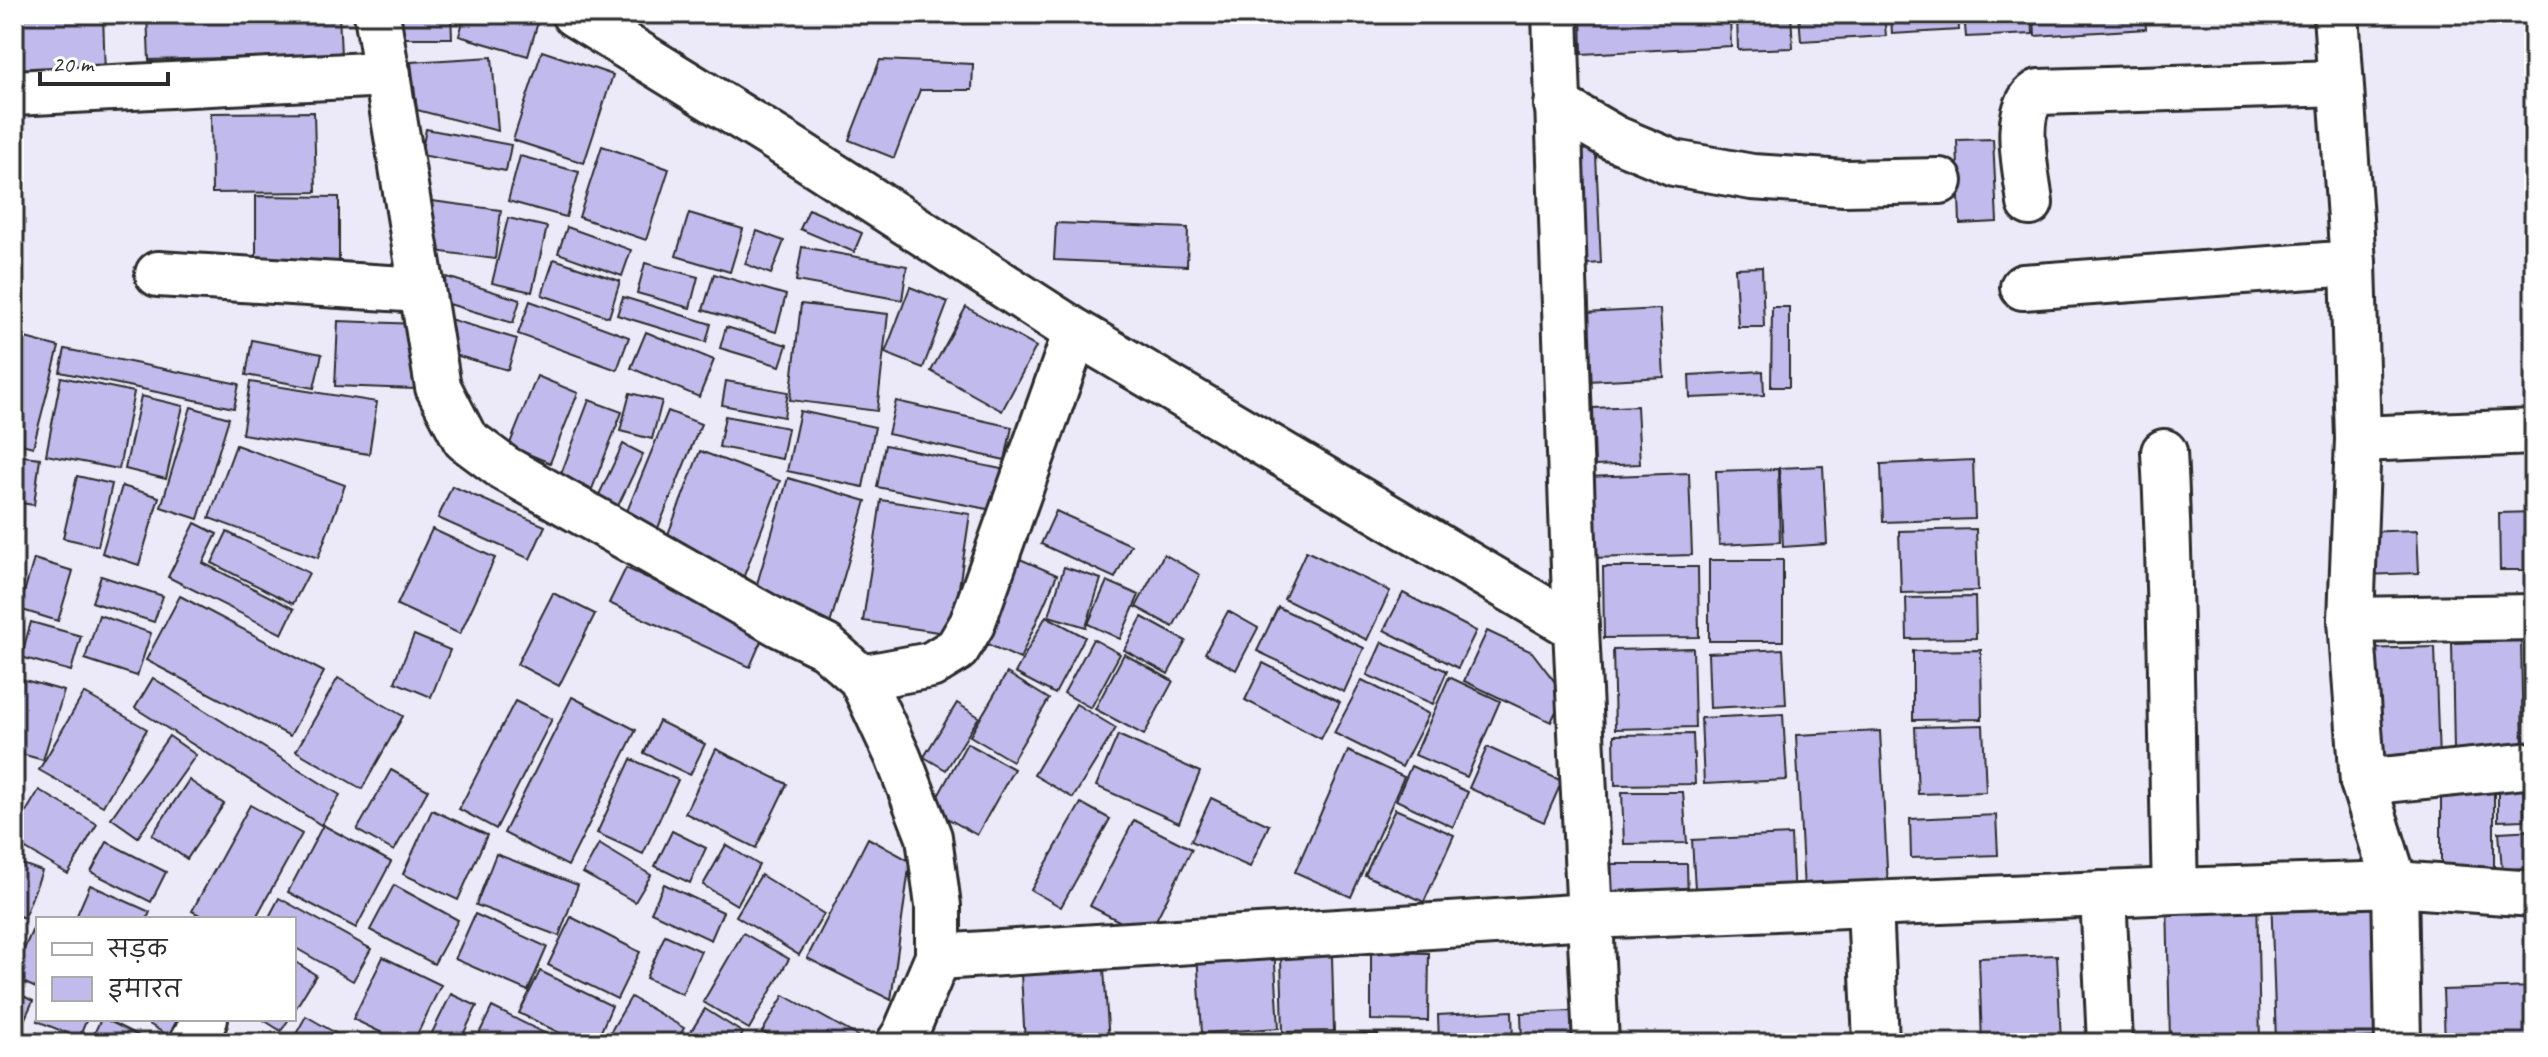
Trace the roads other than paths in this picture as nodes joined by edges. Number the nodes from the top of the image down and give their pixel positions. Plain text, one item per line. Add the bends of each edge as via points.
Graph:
1 (377, 14) edge
2 (574, 14) edge
3 (1555, 14) edge
4 (2336, 14) edge
5 (388, 74) junction
6 (2340, 83) junction
7 (14, 93) edge
8 (1557, 105) junction
9 (1940, 181) dead end
10 (2030, 203) dead end
11 (2353, 263) junction
12 (158, 274) dead end
13 (2023, 287) dead end
14 (422, 290) junction
15 (1076, 332) junction
16 (2534, 432) edge
17 (2358, 439) junction
18 (2164, 452) dead end
19 (2534, 617) edge
20 (2351, 620) junction
21 (1576, 628) junction
22 (861, 678) junction
23 (2534, 765) edge
24 (2363, 782) junction
25 (2395, 884) junction
26 (2175, 891) junction
27 (2103, 894) junction
28 (2534, 894) edge
29 (1870, 905) junction
30 (1590, 916) junction
31 (938, 957) junction
32 (204, 1021) edge
33 (192, 1043) edge
34 (899, 1043) edge
35 (1596, 1043) edge
36 (1876, 1043) edge
37 (2110, 1043) edge
38 (2398, 1043) edge

1 - 5 street
2 - 15 street
3 - 8 street
4 - 6 street
5 - 7 street
5 - 14 street
6 - 10 street via 2039,92 2030,98 2022,120
6 - 11 street
8 - 9 street via 1614,138 1674,163 1752,177 1845,183
8 - 21 street
11 - 13 street
11 - 17 street
12 - 14 street
14 - 22 street via 438,387 465,439 504,468 826,647
15 - 21 street
15 - 22 street via 972,624 957,649 931,665
16 - 17 street
17 - 20 street
18 - 26 street
19 - 20 street
20 - 24 street
21 - 30 street
22 - 31 street via 929,837
23 - 24 street
24 - 25 street
25 - 26 street
25 - 28 street
25 - 38 street
26 - 27 street
27 - 29 street
27 - 37 street
29 - 30 street
29 - 36 street
30 - 31 street
30 - 35 street
31 - 34 street
32 - 33 street

